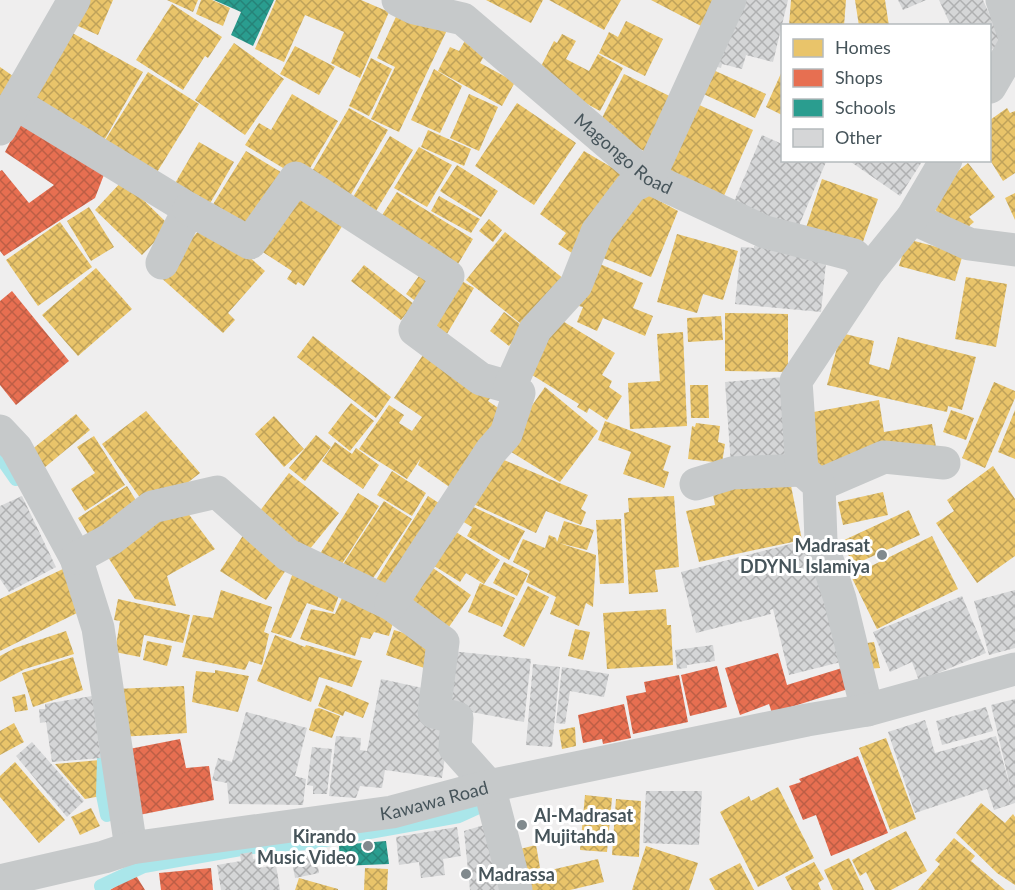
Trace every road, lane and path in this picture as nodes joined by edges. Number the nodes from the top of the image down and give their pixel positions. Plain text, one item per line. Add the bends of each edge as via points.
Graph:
1 (74, 0) edge
2 (398, 0) edge
3 (730, 0) edge
4 (1002, 0) edge
5 (466, 10) edge
6 (1015, 38) edge
7 (1015, 44) edge
8 (991, 85) edge
9 (8, 116) edge
10 (945, 162) edge
11 (649, 178) junction
12 (189, 209) junction
13 (912, 218) junction
14 (1015, 250) edge
15 (162, 263) dead end
16 (869, 271) junction
17 (510, 387) junction
18 (0, 431) edge
19 (944, 463) dead end
20 (810, 478) junction
21 (696, 484) dead end
22 (76, 558) junction
23 (391, 604) junction
24 (1015, 669) edge
25 (867, 710) junction
26 (489, 786) junction
27 (131, 848) junction
28 (0, 881) edge
29 (516, 890) edge

1 - 9 street
2 - 5 street, Magongo Road via 414,8
3 - 11 street
4 - 6 street
5 - 11 street, Magongo Road
7 - 8 street
9 - 12 street
10 - 13 street
11 - 16 street, Magongo Road via 765,232 854,255
11 - 17 street via 631,187 597,232 576,285 535,330
12 - 15 street
12 - 17 street via 250,243 296,178 448,276 415,330 481,379
13 - 14 street via 969,244
13 - 16 street
16 - 20 street via 796,381
17 - 23 street via 519,393 506,434
18 - 22 street via 16,448
19 - 20 street via 884,457
20 - 21 street via 732,473
20 - 25 street via 820,541 840,599
22 - 23 street via 111,539 152,507 217,492 288,555
22 - 27 street via 98,627
23 - 26 street via 443,642 434,712 457,718 454,748
24 - 25 street, Kawawa Road
25 - 26 street, Kawawa Road
26 - 27 street, Kawawa Road via 392,812
26 - 29 street
27 - 28 street, Kawawa Road

